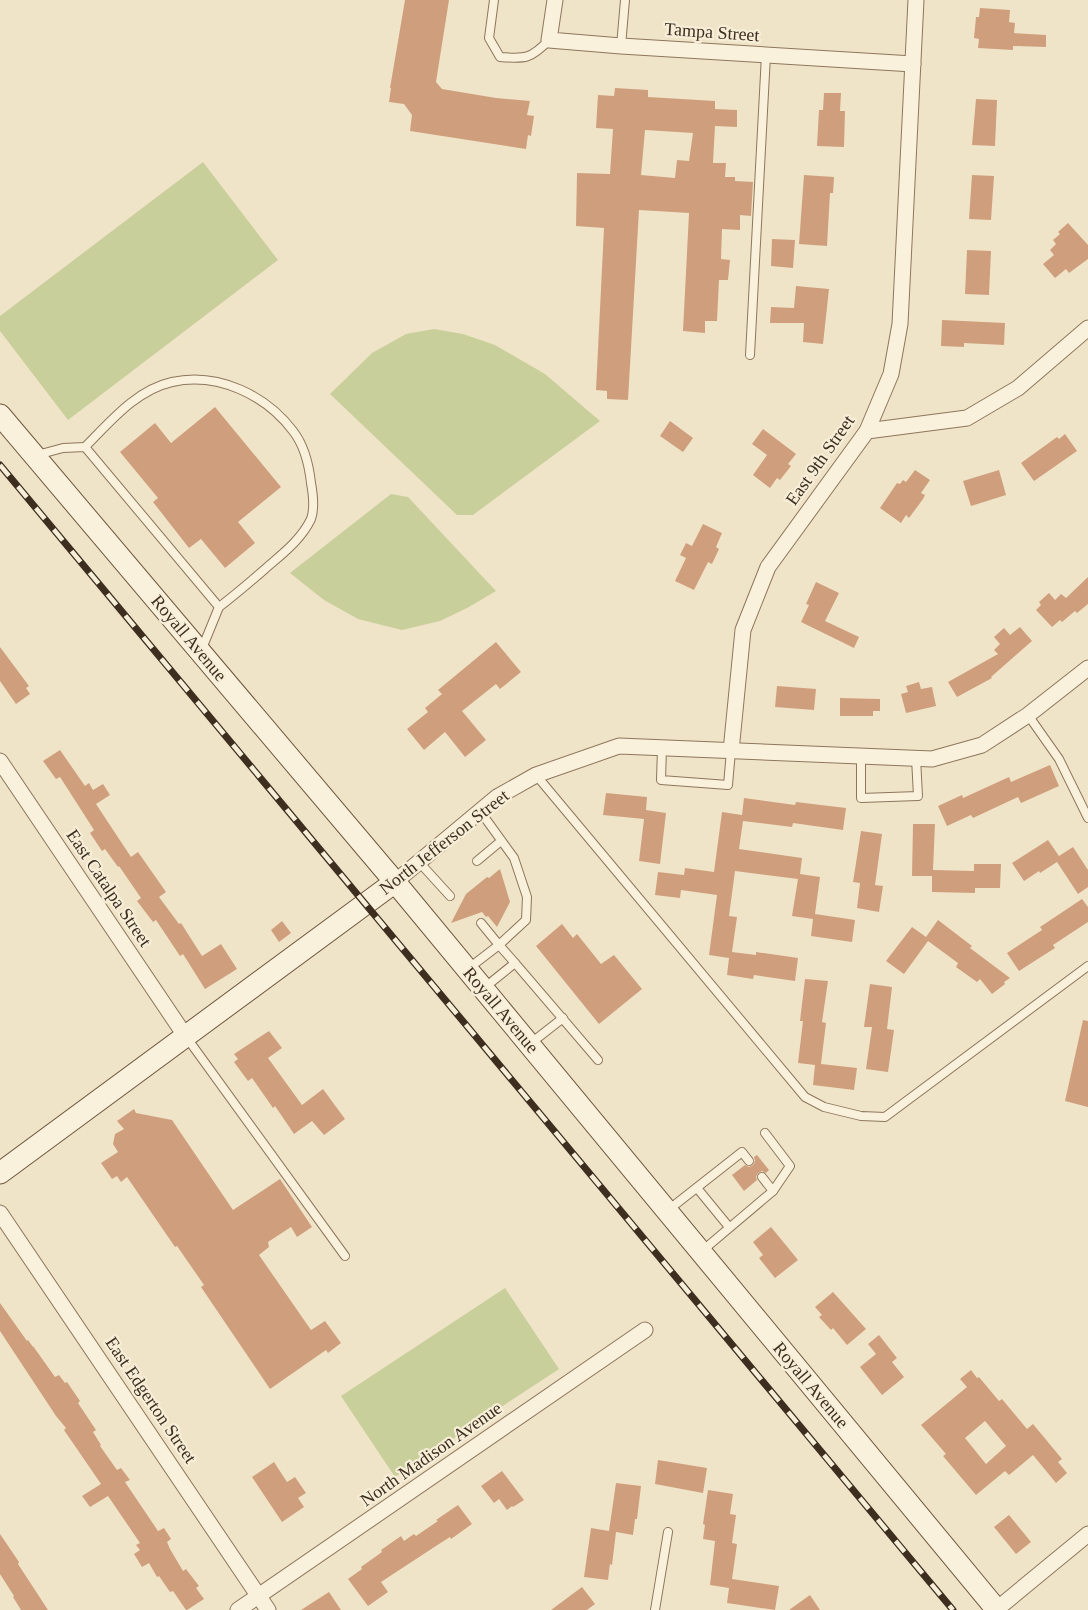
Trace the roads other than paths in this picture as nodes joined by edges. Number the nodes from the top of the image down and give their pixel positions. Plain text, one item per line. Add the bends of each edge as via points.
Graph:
1 (494, 0) edge
2 (555, 0) edge
3 (624, 0) edge
4 (916, 0) edge
5 (549, 40) junction
6 (621, 46) junction
7 (766, 55) junction
8 (913, 64) junction
9 (1088, 328) edge
10 (750, 356) dead end
11 (0, 415) edge
12 (867, 430) junction
13 (85, 447) junction
14 (35, 456) junction
15 (219, 608) junction
16 (201, 652) junction
17 (1088, 668) edge
18 (1028, 715) junction
19 (662, 748) junction
20 (731, 751) junction
21 (861, 756) junction
22 (915, 758) junction
23 (0, 761) edge
24 (536, 774) junction
25 (480, 811) junction
26 (1088, 818) edge
27 (501, 841) junction
28 (477, 861) dead end
29 (419, 862) junction
30 (395, 882) junction
31 (450, 896) dead end
32 (480, 923) dead end
33 (499, 945) junction
34 (514, 963) junction
35 (1088, 966) edge
36 (467, 969) junction
37 (483, 988) junction
38 (563, 1018) junction
39 (186, 1037) junction
40 (530, 1044) junction
41 (598, 1060) dead end
42 (765, 1133) dead end
43 (749, 1161) dead end
44 (0, 1173) edge
45 (762, 1177) dead end
46 (697, 1188) junction
47 (773, 1191) junction
48 (668, 1211) junction
49 (0, 1213) edge
50 (729, 1227) junction
51 (701, 1251) junction
52 (345, 1256) dead end
53 (645, 1330) dead end
54 (668, 1532) dead end
55 (1088, 1534) edge
56 (259, 1596) junction
57 (238, 1610) edge
58 (268, 1610) edge
59 (656, 1610) edge
60 (997, 1610) edge

1 - 5 lane via 489,38 500,57 522,58 538,52
2 - 5 street
3 - 6 lane
4 - 8 street, East 9th Street
5 - 6 street, Tampa Street
6 - 7 street, Tampa Street
7 - 8 street, Tampa Street
7 - 10 lane
8 - 12 street, East 9th Street via 900,324 891,374
9 - 12 street via 1018,388 967,418
11 - 14 street, Royall Avenue
12 - 20 street, East 9th Street via 768,567 743,630
13 - 14 lane
13 - 15 lane
13 - 15 lane via 143,394 173,382 208,380 248,393 294,432 309,469 312,516 291,547
14 - 16 street, Royall Avenue
15 - 16 lane
16 - 30 street, Royall Avenue
17 - 18 street, North Jefferson Street
18 - 22 street, North Jefferson Street via 982,745 932,759
18 - 26 lane via 1059,759
19 - 20 street, North Jefferson Street
19 - 20 lane via 661,780 728,785
19 - 24 street, North Jefferson Street via 619,747
20 - 21 street, North Jefferson Street
21 - 22 street, North Jefferson Street
21 - 22 lane via 861,798 918,796
23 - 39 street, East Catalpa Street
24 - 25 street, North Jefferson Street
24 - 35 lane via 805,1097 824,1107 885,1117
25 - 27 lane
25 - 29 street, North Jefferson Street
27 - 28 lane
27 - 33 lane via 514,858 527,897 526,920
29 - 30 street, North Jefferson Street
29 - 31 lane
30 - 36 street, Royall Avenue
30 - 39 street, North Jefferson Street
32 - 33 lane
33 - 34 lane
33 - 36 lane
34 - 37 lane
34 - 38 lane
36 - 37 street, Royall Avenue
37 - 40 street, Royall Avenue
38 - 40 lane
38 - 41 lane
39 - 44 street, North Jefferson Street
39 - 52 lane
40 - 48 street, Royall Avenue
42 - 47 lane via 790,1166
43 - 46 lane via 742,1152
45 - 47 lane
46 - 48 lane
46 - 50 lane
47 - 50 lane
48 - 51 street, Royall Avenue
49 - 56 street, East Edgerton Street
50 - 51 lane
51 - 60 street, Royall Avenue
53 - 56 street, North Madison Avenue
54 - 59 lane
55 - 60 street
56 - 57 street, North Madison Avenue
56 - 58 street, East Edgerton Street

